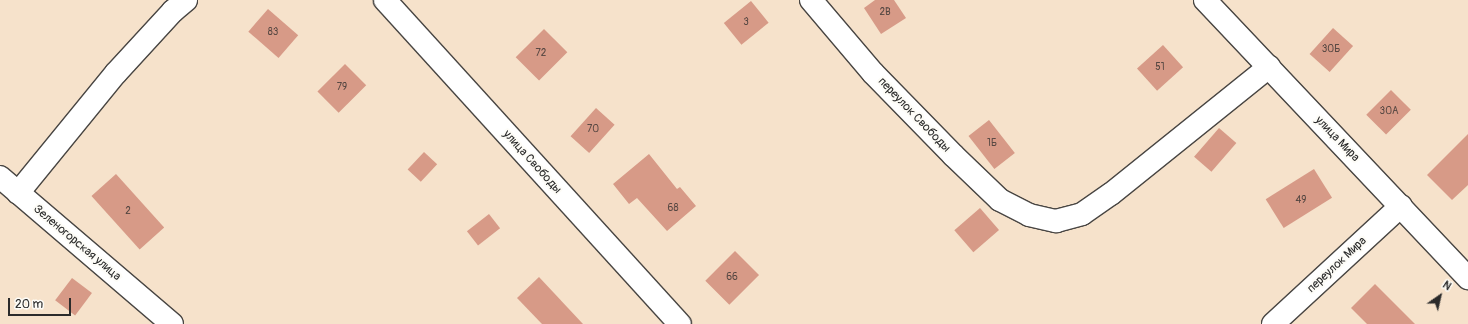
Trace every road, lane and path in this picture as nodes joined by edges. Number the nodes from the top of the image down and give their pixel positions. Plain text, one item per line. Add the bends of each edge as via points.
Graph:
1 (186, 0) edge
2 (385, 0) edge
3 (811, 0) edge
4 (1205, 0) edge
5 (1269, 67) junction
6 (6, 186) edge
7 (1401, 206) junction
8 (1468, 278) edge
9 (172, 324) edge
10 (680, 324) edge
11 (1272, 324) edge

1 - 6 street
2 - 10 street, улица Свободы
3 - 5 street, переулок Свободы via 873,73 1000,200 1029,215 1056,221 1082,214 1111,194
4 - 5 street, улица Мира
5 - 7 street, улица Мира
6 - 9 street, Зеленогорская улица
7 - 8 street, улица Мира
7 - 11 street, переулок Мира

